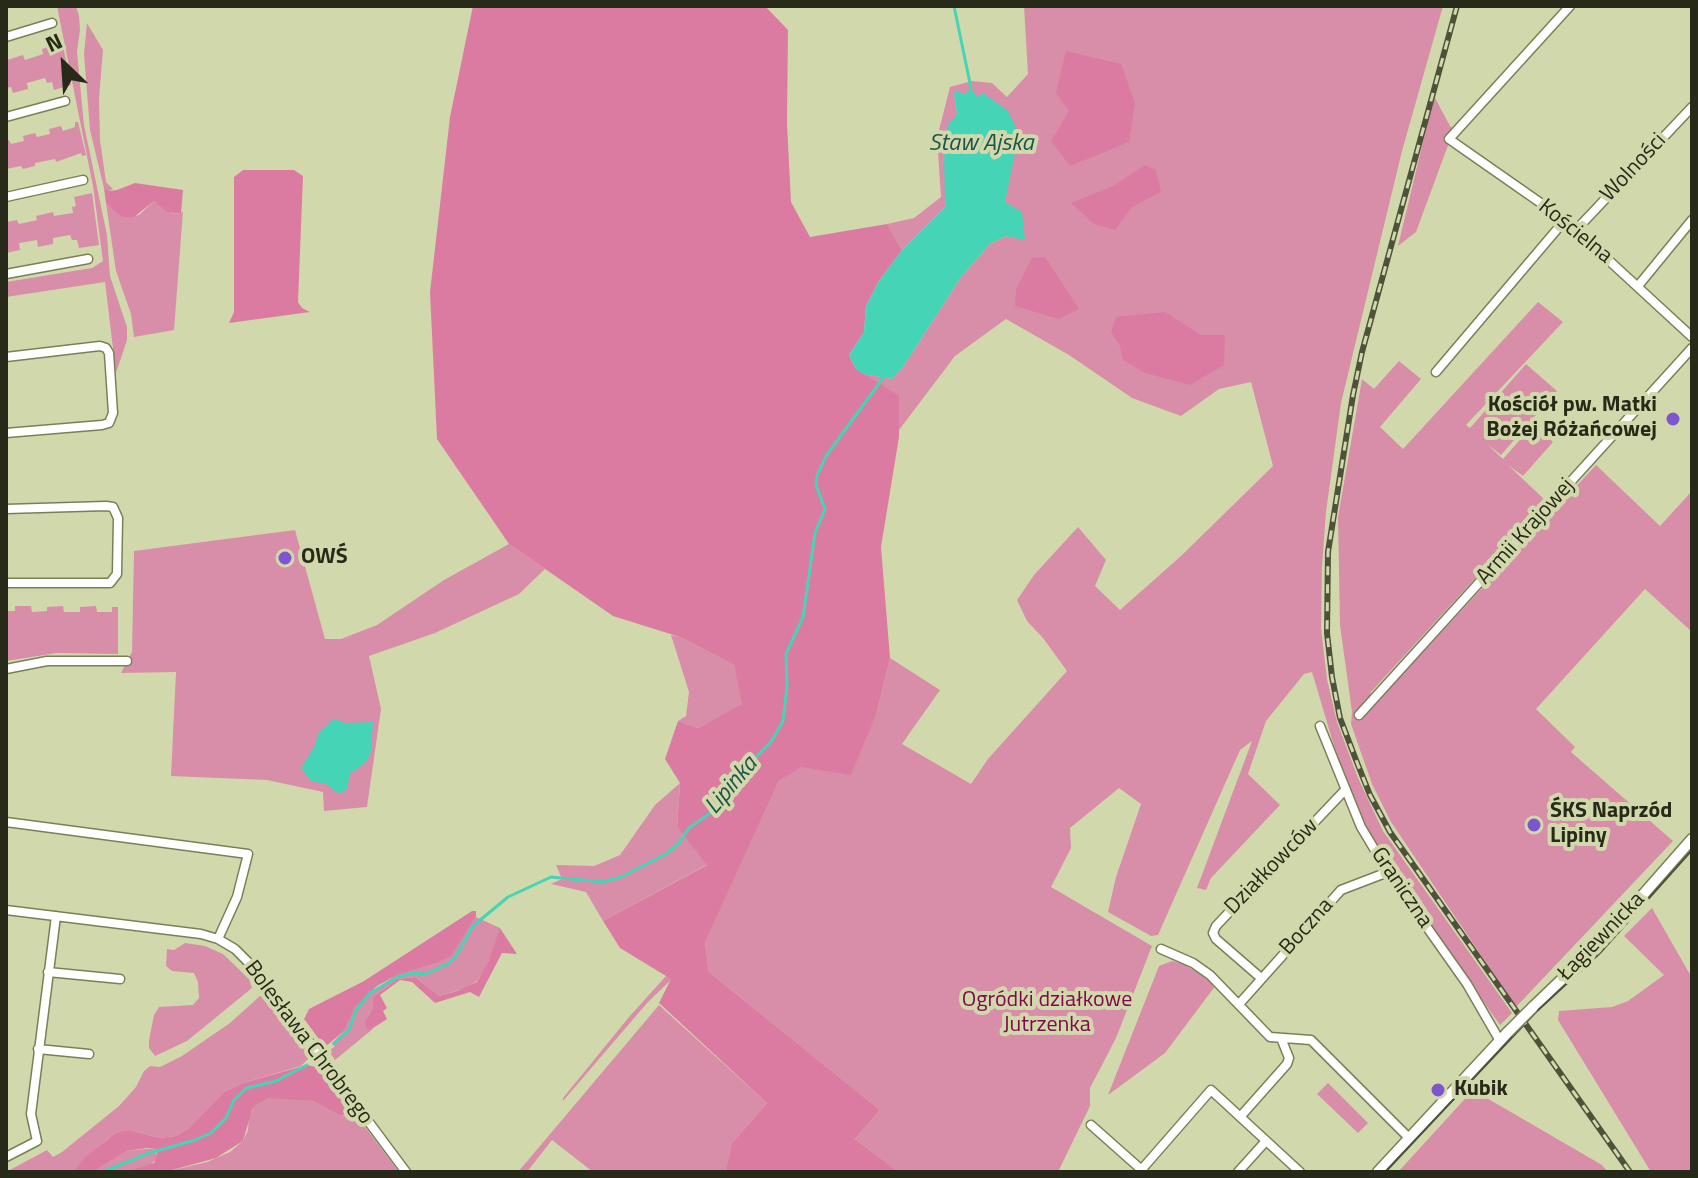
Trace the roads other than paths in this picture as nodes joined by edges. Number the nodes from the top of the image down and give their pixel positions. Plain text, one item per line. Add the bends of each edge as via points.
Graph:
1 (1570, 6) edge
2 (52, 23) dead end
3 (6, 37) edge
4 (65, 101) dead end
5 (1692, 107) edge
6 (6, 117) edge
7 (83, 180) dead end
8 (6, 197) edge
9 (1565, 220) junction
10 (1692, 220) edge
11 (1576, 230) junction
12 (88, 259) dead end
13 (6, 274) edge
14 (1638, 286) junction
15 (1691, 335) edge
16 (1692, 348) edge
17 (6, 357) edge
18 (1436, 372) dead end
19 (6, 433) edge
20 (6, 509) edge
21 (6, 583) edge
22 (127, 661) dead end
23 (6, 669) edge
24 (1359, 715) dead end
25 (1320, 726) dead end
26 (1345, 790) junction
27 (6, 822) edge
28 (1692, 839) edge
29 (1688, 853) edge
30 (1388, 872) junction
31 (6, 910) edge
32 (56, 916) junction
33 (218, 939) junction
34 (1161, 949) dead end
35 (48, 972) junction
36 (1261, 978) junction
37 (120, 979) dead end
38 (1240, 1003) junction
39 (1281, 1038) junction
40 (1500, 1041) junction
41 (38, 1049) junction
42 (89, 1054) dead end
43 (1240, 1117) junction
44 (1091, 1125) dead end
45 (1410, 1139) junction
46 (1266, 1141) junction
47 (6, 1157) edge
48 (1143, 1170) edge
49 (406, 1172) edge
50 (1238, 1172) edge
51 (1300, 1172) edge
52 (1378, 1172) edge

1 - 9 street, Kościelna via 1449,139
2 - 3 street
4 - 6 street
5 - 11 street, Wolności
7 - 8 street
9 - 11 street, Kościelna
9 - 18 street
10 - 14 street
11 - 14 street, Kościelna
12 - 13 street
14 - 15 street, Kościelna
16 - 24 street, Armii Krajowej
17 - 19 street via 106,348 113,413 102,425
20 - 21 street via 106,506 113,507 118,518 117,574 110,583
22 - 23 street via 47,661
25 - 26 street, Graniczna
26 - 30 street, Graniczna
26 - 36 street, Działkowców via 1216,926 1216,939
27 - 33 street via 248,854
28 - 29 street, Łagiewnicka
29 - 40 street, Łagiewnicka, bridge
30 - 36 street, Boczna via 1341,890
30 - 40 street, Graniczna
31 - 32 street, Bolesława Chrobrego
32 - 33 street, Bolesława Chrobrego
32 - 35 street
33 - 49 street, Bolesława Chrobrego via 255,969
34 - 38 street via 1193,963
35 - 37 street
35 - 41 street
36 - 38 street, Boczna
38 - 39 street via 1270,1037
39 - 43 street via 1287,1064
39 - 45 street via 1311,1040
40 - 45 street, Łagiewnicka
41 - 42 street
41 - 47 street via 31,1114 37,1141
43 - 46 street
43 - 48 street via 1211,1090
44 - 48 street
45 - 52 street, Łagiewnicka
46 - 50 street
46 - 51 street

